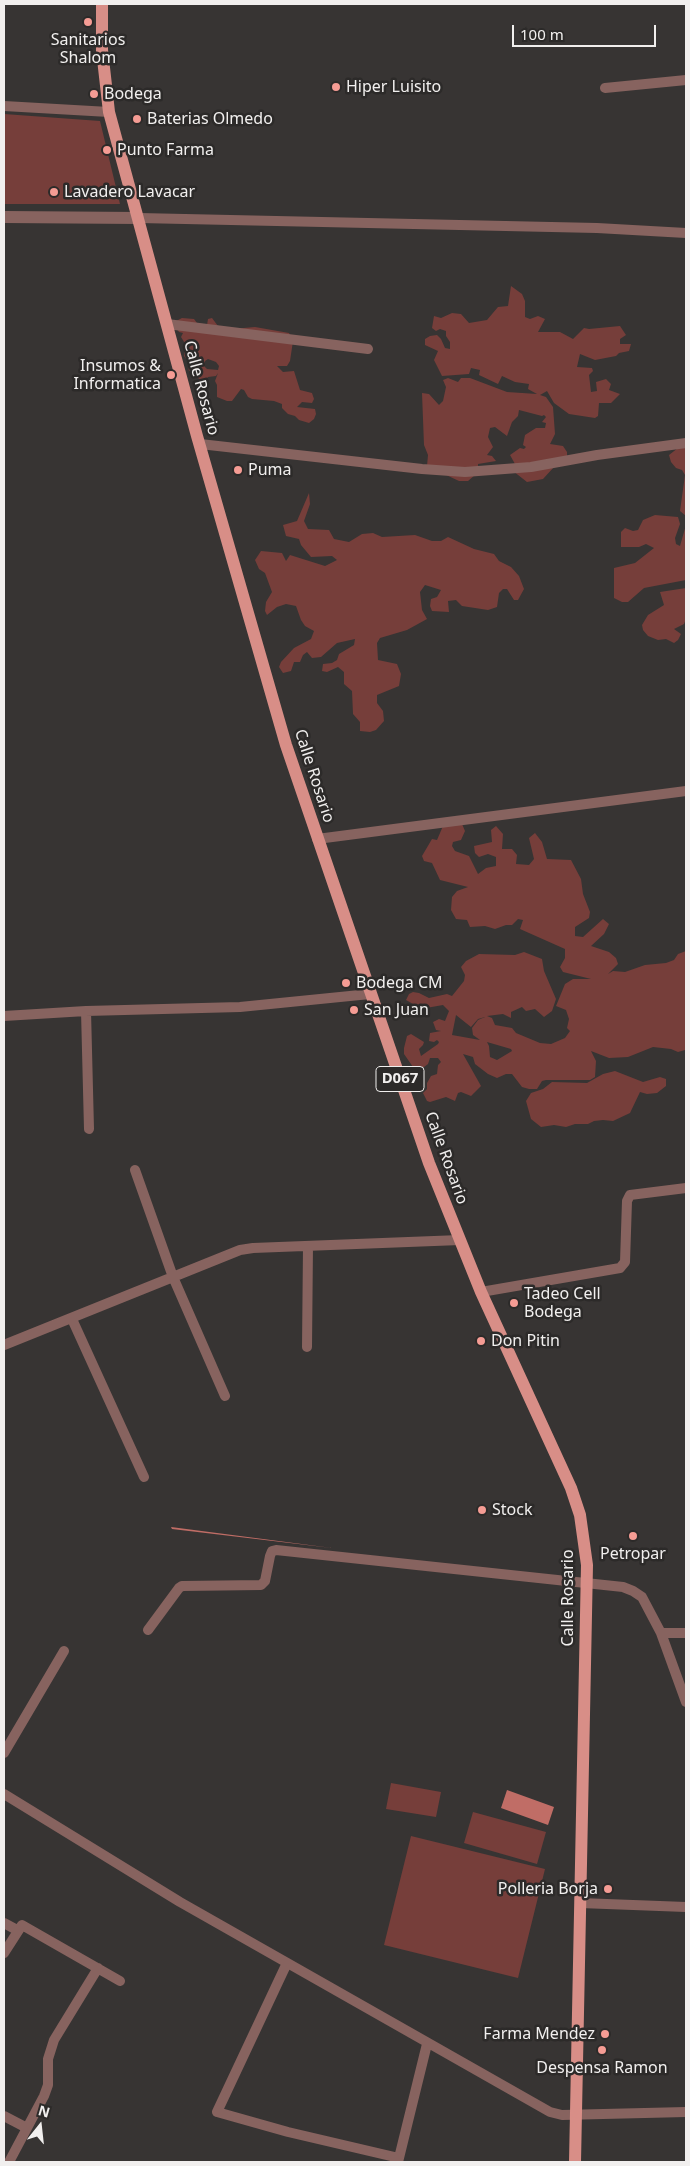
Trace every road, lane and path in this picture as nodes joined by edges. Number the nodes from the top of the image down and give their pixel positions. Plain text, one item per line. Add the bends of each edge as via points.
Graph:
1 (102, 4) edge
2 (686, 80) edge
3 (605, 88) dead end
4 (4, 106) edge
5 (109, 112) junction
6 (4, 217) edge
7 (139, 218) junction
8 (686, 233) edge
9 (167, 324) junction
10 (368, 350) dead end
11 (686, 443) edge
12 (200, 444) junction
13 (686, 791) edge
14 (317, 839) junction
15 (370, 994) junction
16 (86, 1011) junction
17 (4, 1016) edge
18 (89, 1129) dead end
19 (135, 1170) dead end
20 (686, 1188) edge
21 (460, 1240) junction
22 (308, 1246) junction
23 (173, 1276) junction
24 (481, 1292) junction
25 (72, 1319) junction
26 (4, 1345) edge
27 (307, 1347) dead end
28 (225, 1396) dead end
29 (144, 1477) dead end
30 (586, 1583) junction
31 (148, 1630) dead end
32 (661, 1633) junction
33 (686, 1633) edge
34 (64, 1651) dead end
35 (686, 1702) edge
36 (4, 1753) edge
37 (4, 1794) edge
38 (580, 1903) junction
39 (686, 1907) edge
40 (4, 1923) edge
41 (17, 1930) junction
42 (4, 1953) edge
43 (287, 1962) junction
44 (98, 1968) junction
45 (120, 1981) dead end
46 (427, 2044) junction
47 (686, 2112) edge
48 (576, 2115) junction
49 (4, 2116) edge
50 (27, 2128) junction
51 (399, 2160) edge
52 (9, 2162) edge
53 (575, 2162) edge

1 - 5 main road, Calle Rosario / D067 via 102,50
2 - 3 street
4 - 5 street
5 - 7 main road, Calle Rosario / D067
6 - 7 street
7 - 8 street via 597,228
7 - 9 main road, Calle Rosario / D067
9 - 10 street
9 - 12 main road, Calle Rosario / D067
11 - 12 street via 531,467 466,472
12 - 14 main road, Calle Rosario / D067 via 278,718
13 - 14 street
14 - 15 main road, Calle Rosario / D067
15 - 16 street via 240,1007
15 - 21 main road, Calle Rosario / D067 via 429,1163
16 - 17 street
16 - 18 street
19 - 23 street
20 - 24 street via 630,1194 625,1262 620,1268
21 - 22 street
21 - 24 main road, Calle Rosario / D067
22 - 23 street via 240,1250
22 - 27 street
23 - 25 street
23 - 28 street
24 - 30 main road, Calle Rosario / D067 via 574,1495 584,1544
25 - 26 street
25 - 29 street
30 - 31 street via 276,1550 270,1556 262,1585 182,1586
30 - 32 street via 633,1591 642,1597
30 - 38 main road, Calle Rosario / D067
32 - 33 street
32 - 35 street
34 - 36 street
37 - 43 street via 149,1883
38 - 39 street
38 - 48 main road, Calle Rosario / D067
40 - 41 street
41 - 42 street
41 - 44 street via 22,1925
43 - 46 street
43 - 51 street via 216,2112
44 - 45 street
44 - 50 street via 54,2040 48,2059 46,2090
46 - 48 street via 550,2112
46 - 51 street
47 - 48 street
48 - 53 main road, Calle Rosario / D067
49 - 50 street
50 - 52 street

